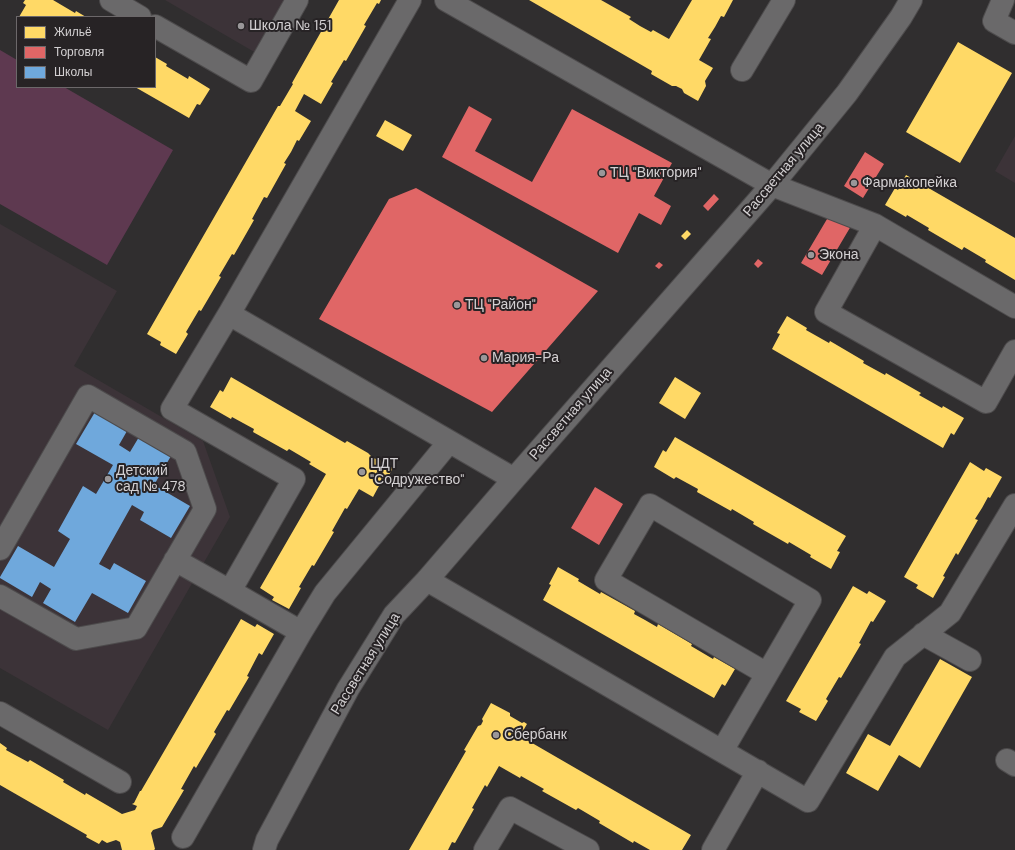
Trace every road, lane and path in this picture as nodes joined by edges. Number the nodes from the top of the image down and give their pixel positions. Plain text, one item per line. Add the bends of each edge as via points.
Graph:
1 (111, 0) edge
2 (297, 0) edge
3 (410, 0) edge
4 (446, 0) edge
5 (784, 0) edge
6 (912, 0) edge
7 (1003, 0) edge
8 (138, 16) edge
9 (156, 27) edge
10 (1015, 33) edge
11 (742, 70) dead end
12 (772, 185) junction
13 (875, 225) junction
14 (1015, 307) edge
15 (229, 314) junction
16 (1015, 351) edge
17 (449, 442) junction
18 (514, 479) junction
19 (1015, 505) edge
20 (0, 549) edge
21 (175, 560) junction
22 (427, 580) junction
23 (230, 591) junction
24 (0, 596) edge
25 (301, 632) junction
26 (923, 634) junction
27 (970, 660) dead end
28 (767, 674) junction
29 (0, 713) edge
30 (722, 751) junction
31 (758, 771) junction
32 (120, 782) dead end
33 (183, 836) dead end
34 (264, 850) edge
35 (485, 850) edge
36 (588, 850) edge
37 (713, 850) edge

1 - 8 street
2 - 9 street via 251,80
3 - 15 street
4 - 12 street
5 - 11 street
6 - 12 street, Рассветная улица via 847,93
7 - 10 street via 994,21
12 - 13 street
12 - 18 street, Рассветная улица
13 - 14 street
13 - 16 street via 826,312 986,402
15 - 17 street
15 - 23 street via 172,409 294,479
17 - 18 street
17 - 25 street via 325,593
18 - 22 street, Рассветная улица
19 - 26 street via 950,613
20 - 21 street via 88,396 185,452 205,509
21 - 23 street
21 - 24 street via 136,628 76,639
22 - 30 street
22 - 34 street, Рассветная улица via 394,615 348,689
23 - 25 street
25 - 33 street
26 - 27 street
26 - 31 street via 895,657 808,801
28 - 28 street via 810,600 650,505 606,580
28 - 30 street
29 - 32 street
30 - 31 street
31 - 37 street
35 - 36 street via 510,808

